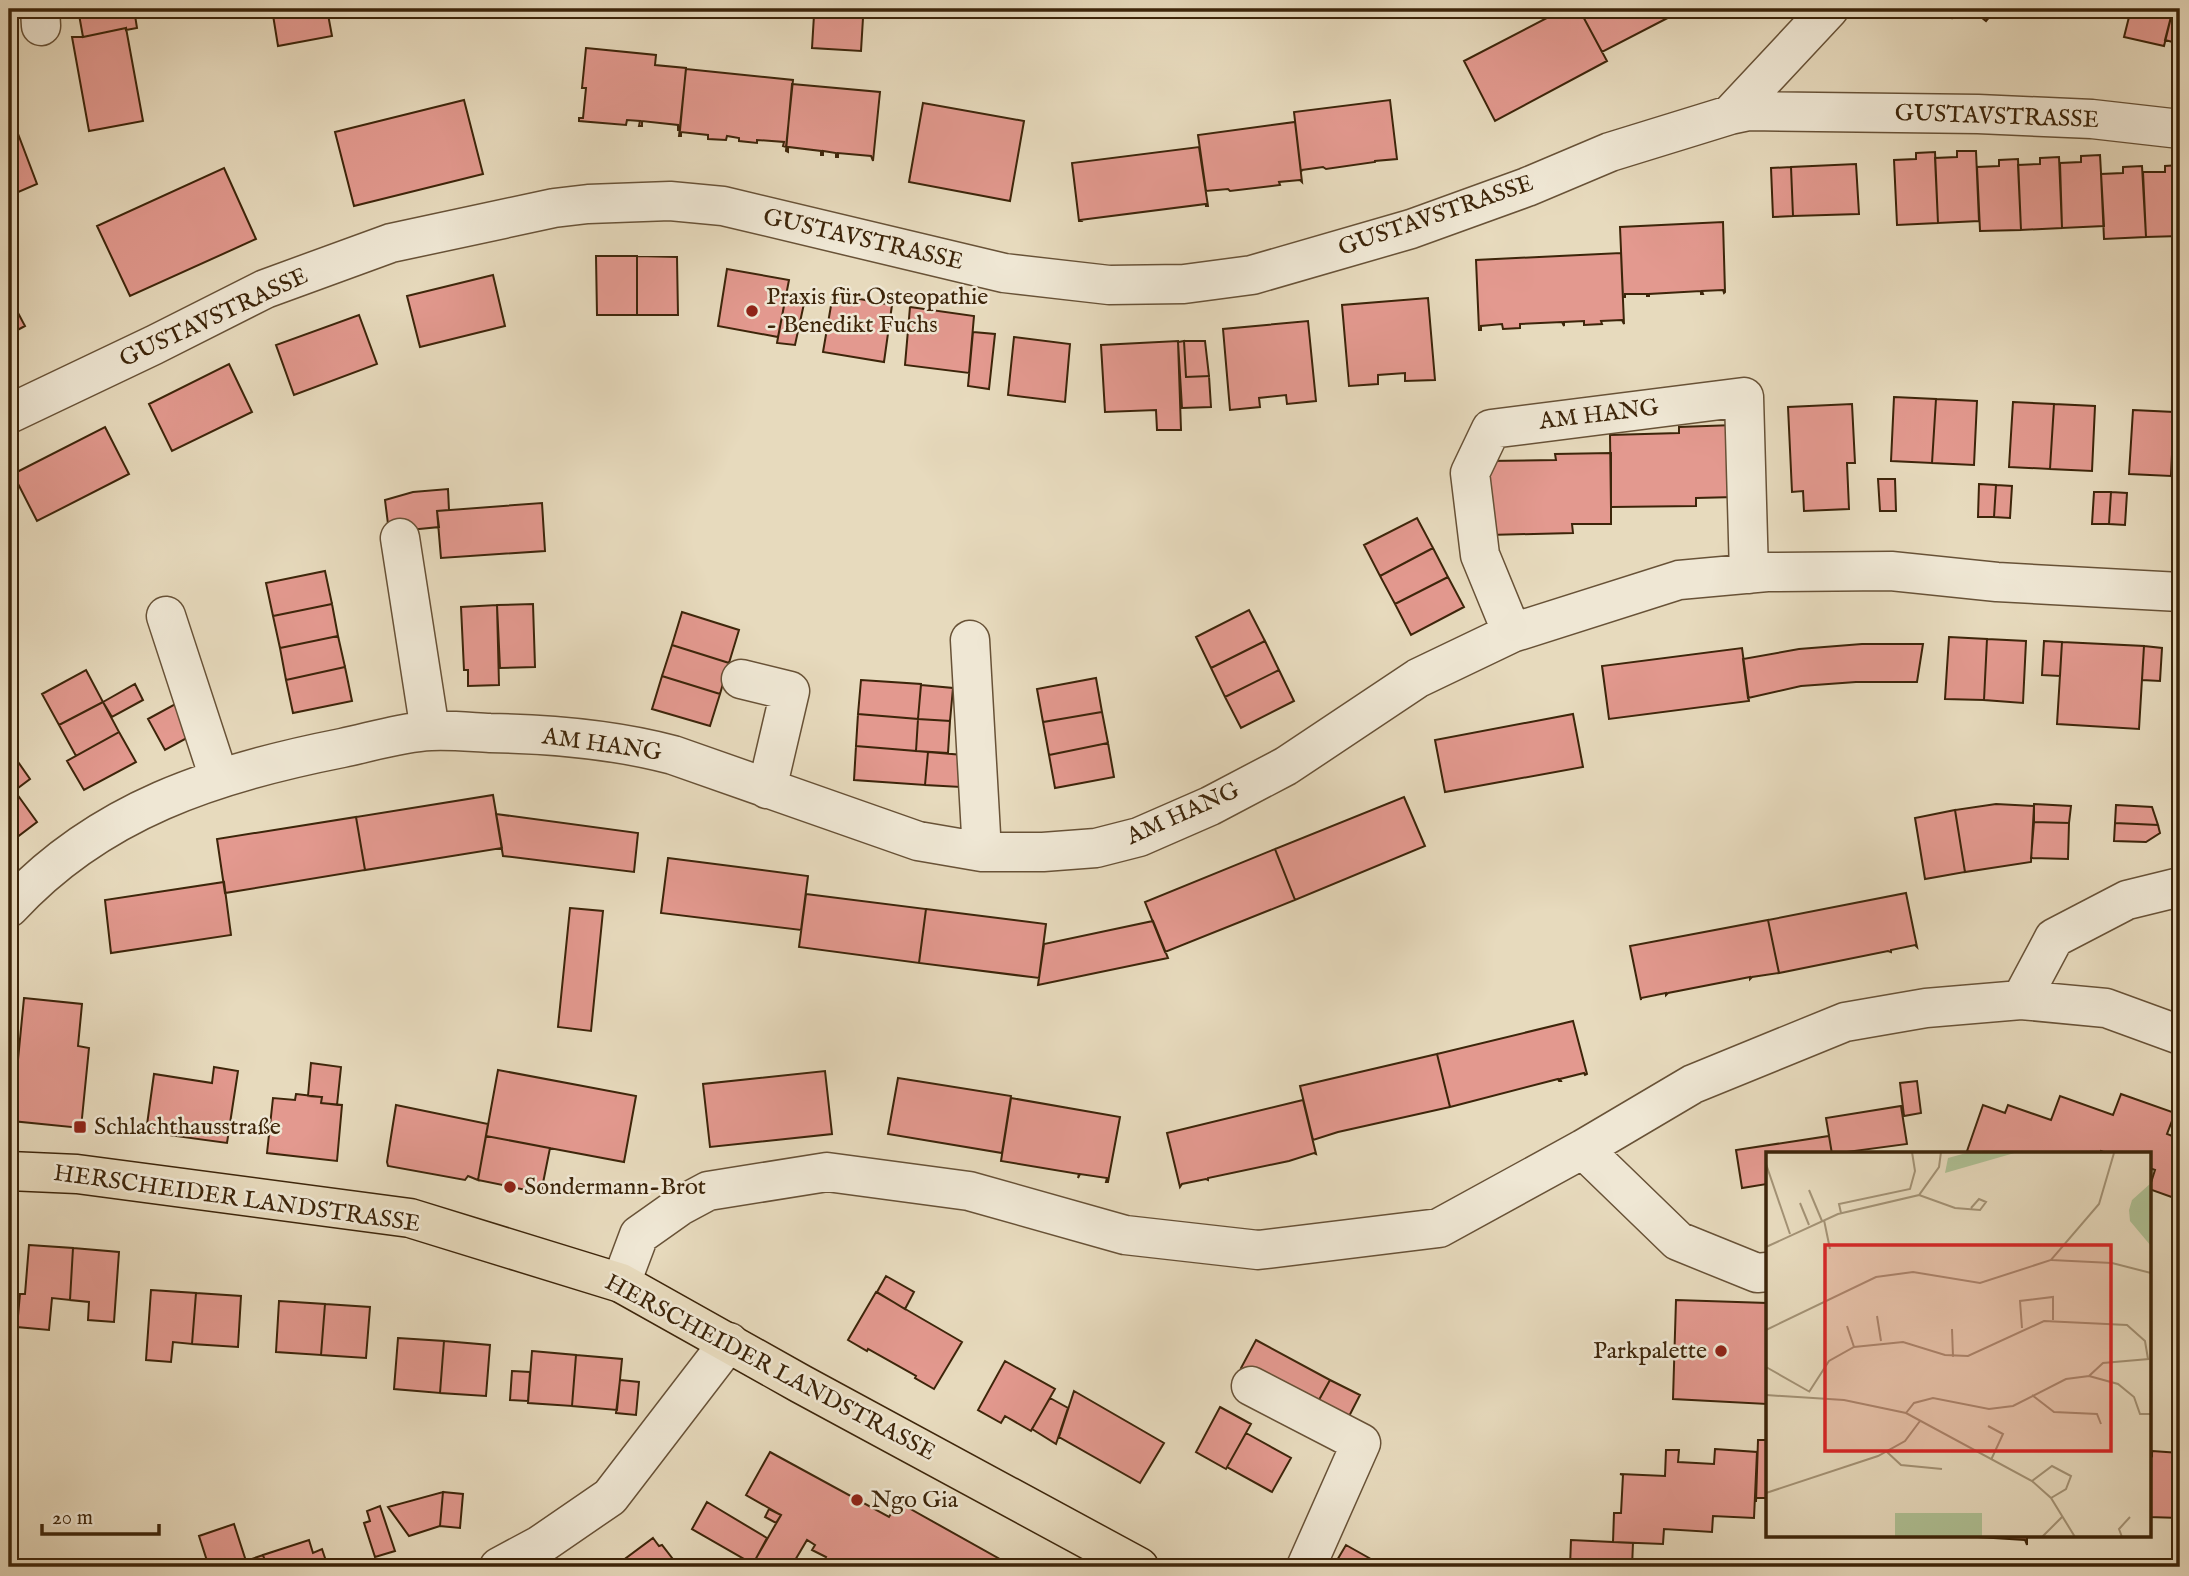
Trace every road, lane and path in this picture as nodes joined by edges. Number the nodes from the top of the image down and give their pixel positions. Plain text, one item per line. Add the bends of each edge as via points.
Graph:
1 (1829, 9) edge
2 (1730, 115) junction
3 (2180, 129) edge
4 (9, 414) edge
5 (389, 541) dead end
6 (1749, 574) junction
7 (2180, 592) edge
8 (166, 616) dead end
9 (1512, 633) junction
10 (970, 640) dead end
11 (741, 678) dead end
12 (420, 733) junction
13 (219, 778) junction
14 (767, 789) junction
15 (982, 852) junction
16 (2180, 887) edge
17 (9, 908) edge
18 (2021, 1000) junction
19 (2180, 1035) edge
20 (1583, 1149) junction
21 (9, 1171) edge
22 (1766, 1272) edge
23 (621, 1283) junction
24 (729, 1342) junction
25 (1251, 1386) dead end
26 (499, 1567) edge
27 (1139, 1567) edge
28 (1306, 1567) edge

1 - 2 street, GUSTAVSTRASSE
2 - 3 street, GUSTAVSTRASSE via 1749,111 1978,114 2092,118
2 - 4 street, GUSTAVSTRASSE via 1610,152 1411,229 1252,275 1184,284 1109,285 1004,273 723,206 619,201 554,208 391,243 265,289
5 - 12 street
6 - 7 street, AM HANG via 1891,571
6 - 9 street, AM HANG via 1678,580
6 - 9 street, AM HANG via 1744,397 1491,429 1470,473 1480,555
8 - 13 street
9 - 15 street, AM HANG via 1418,678 1286,766 1139,837 1096,848
10 - 15 street
11 - 14 street via 790,691
12 - 13 street, AM HANG
12 - 14 street, AM HANG via 597,739 673,755
13 - 17 street, AM HANG via 145,806 82,843 28,886
14 - 15 street, AM HANG via 918,841
16 - 18 street via 2127,900 2054,938
18 - 19 street via 2106,1008
18 - 20 street via 1845,1021 1693,1084
20 - 22 street via 1678,1241 1757,1273
20 - 23 street via 1439,1228 1258,1250 1125,1235 969,1191 827,1172 708,1191 680,1206 639,1235
21 - 23 main road, HERSCHEIDER LANDSTRASSE via 78,1174 410,1218
23 - 24 main road, HERSCHEIDER LANDSTRASSE
24 - 26 street via 610,1497
24 - 27 main road, HERSCHEIDER LANDSTRASSE
25 - 28 street via 1361,1443

